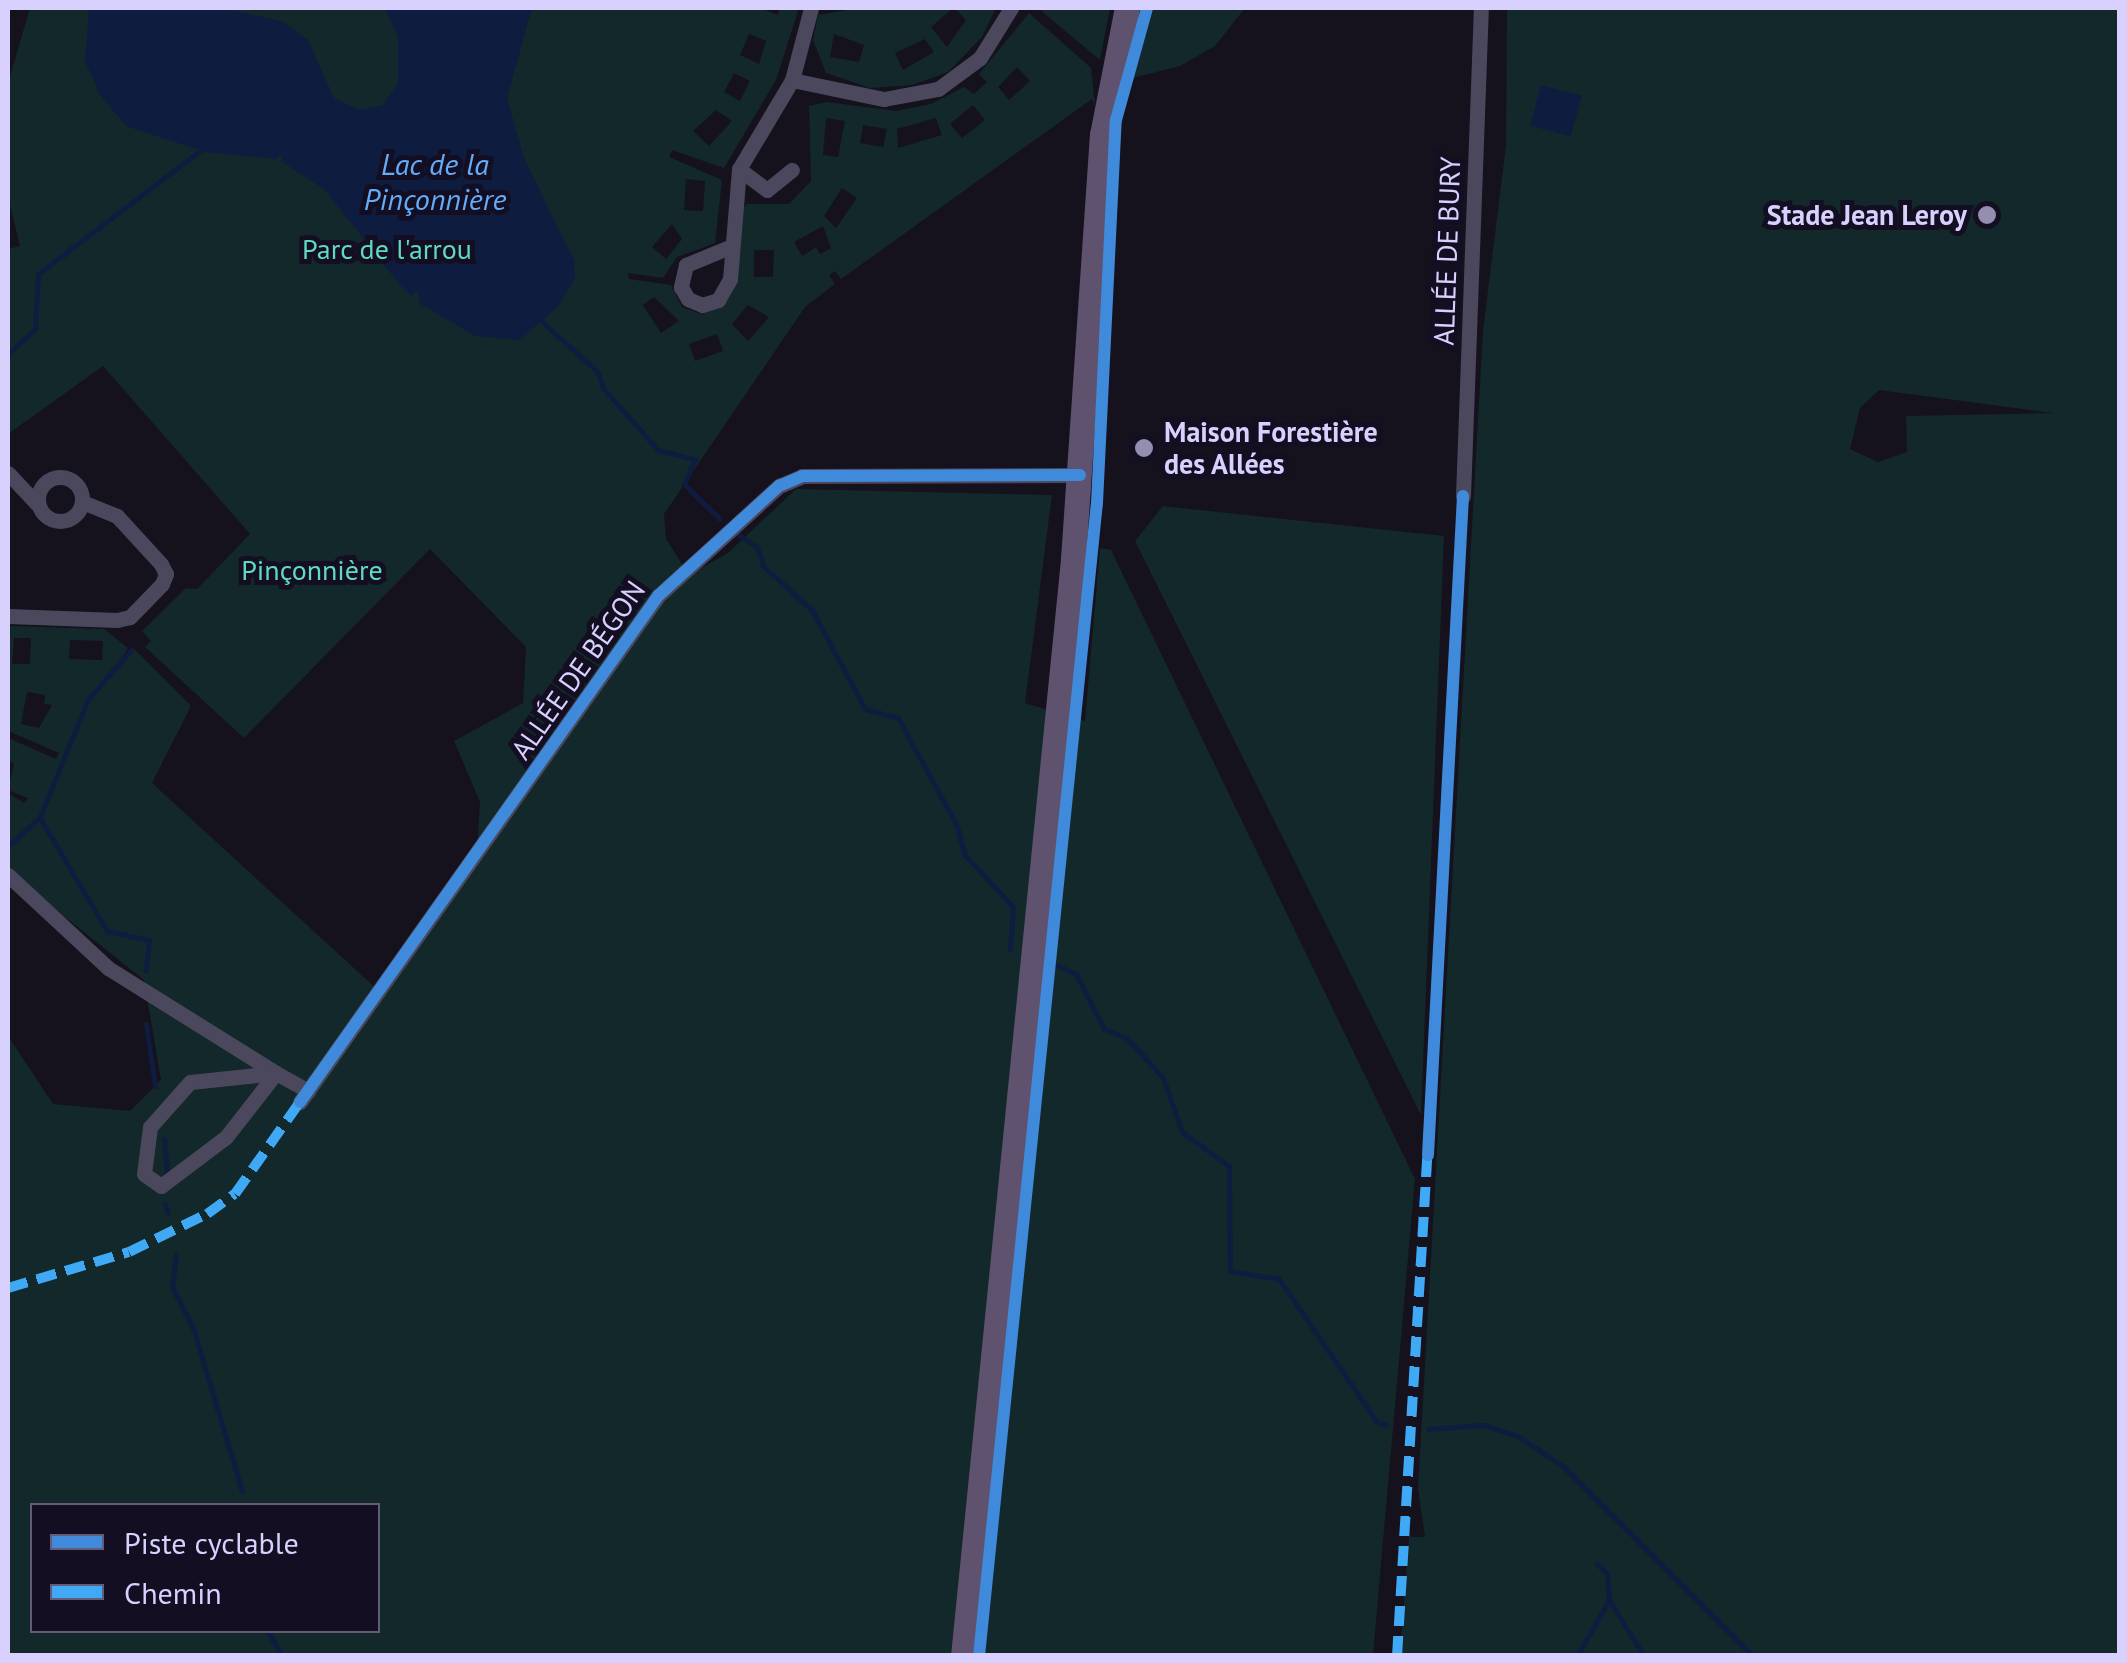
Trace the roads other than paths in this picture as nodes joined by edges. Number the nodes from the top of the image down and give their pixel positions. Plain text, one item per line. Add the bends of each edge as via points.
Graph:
1 (811, 8) edge
2 (1012, 8) edge
3 (1117, 8) edge
4 (1128, 8) edge
5 (1481, 8) edge
6 (1116, 50) junction
7 (792, 80) junction
8 (739, 169) junction
9 (792, 170) dead end
10 (732, 246) dead end
11 (8, 474) edge
12 (1080, 475) junction
13 (1463, 496) dead end
14 (83, 502) junction
15 (37, 504) junction
16 (8, 616) edge
17 (8, 876) edge
18 (276, 1074) junction
19 (962, 1656) edge

1 - 7 street
2 - 7 street via 980,58 938,89 884,99
3 - 6 main road
4 - 6 main road
5 - 13 street, ALLÉE DE BURY
6 - 12 main road via 1102,135
7 - 8 street
8 - 9 street via 767,190
8 - 10 street
11 - 15 street
12 - 18 street, ALLÉE DE BÉGON via 802,476 779,486 658,596 304,1096
12 - 19 main road
14 - 15 street via 76,516 61,522 46,518
14 - 15 street via 79,486 67,477 39,488
14 - 16 street via 117,516 161,564 162,584 130,617 117,620
17 - 18 street via 108,968
18 - 18 street via 226,1137 161,1186 144,1174 150,1127 190,1082

